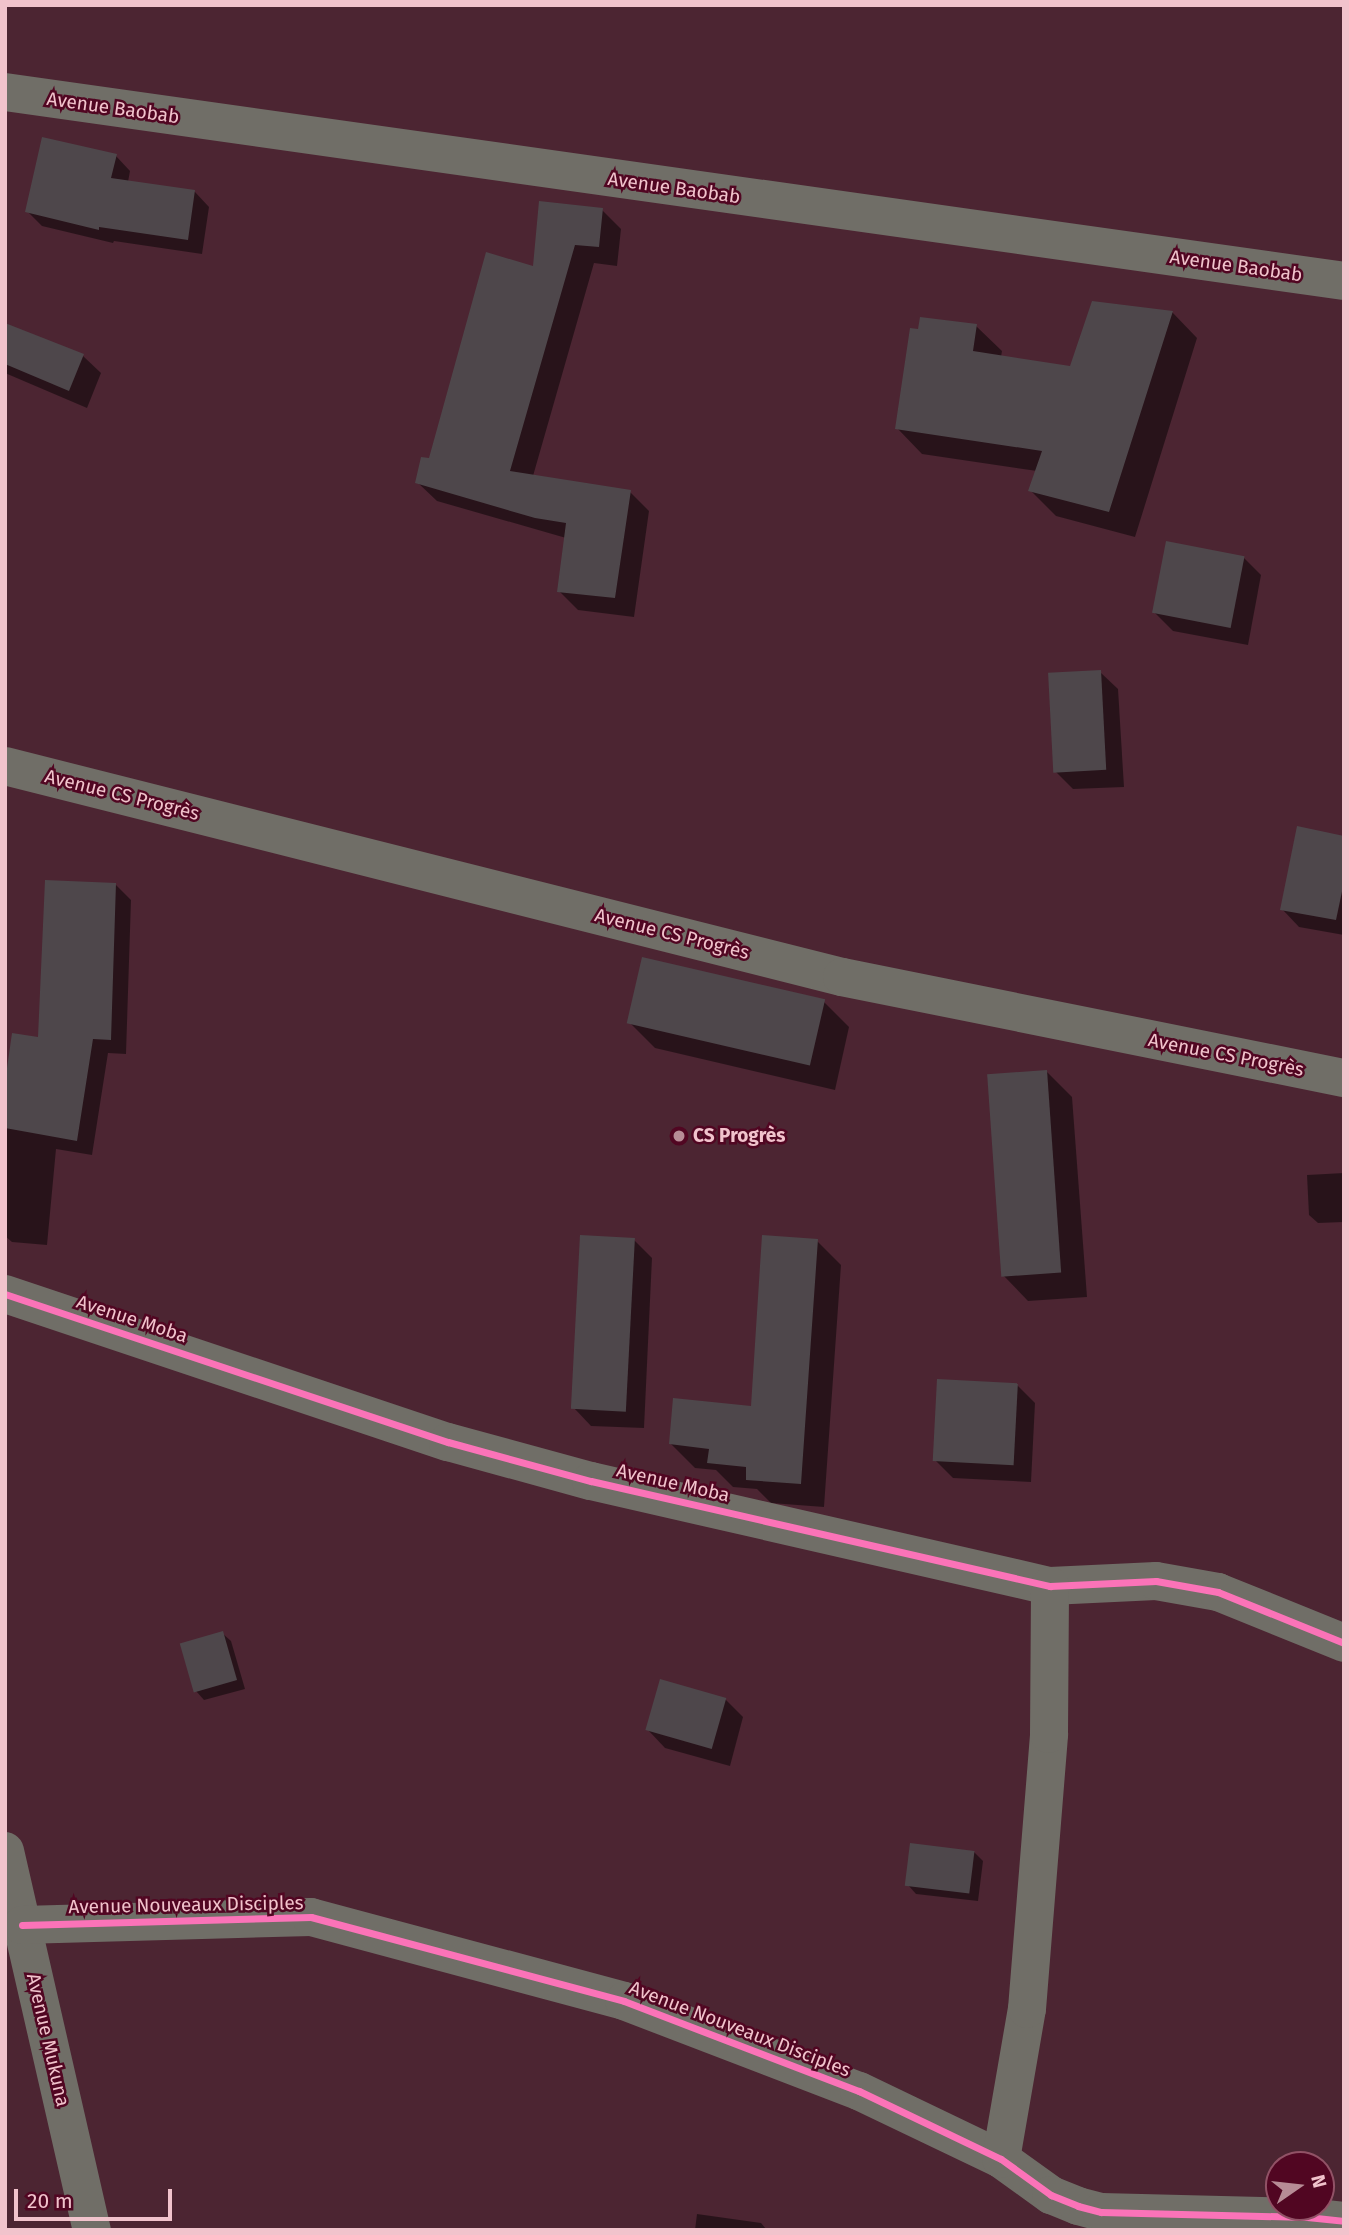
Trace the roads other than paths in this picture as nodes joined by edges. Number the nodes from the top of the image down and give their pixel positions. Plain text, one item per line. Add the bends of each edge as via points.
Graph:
1 (5, 92) edge
2 (1344, 281) edge
3 (5, 766) edge
4 (1344, 1078) edge
5 (5, 1294) edge
6 (1050, 1586) junction
7 (1344, 1643) edge
8 (5, 1851) edge
9 (22, 1925) junction
10 (1001, 2159) junction
11 (1344, 2221) edge
12 (92, 2230) edge

1 - 2 street, Avenue Baobab
3 - 4 street, Avenue CS Progrès via 842,977
5 - 6 street, Avenue Moba via 447,1442 592,1481
6 - 7 street, Avenue Moba via 1156,1581 1218,1592
6 - 10 street via 1049,1734 1027,2009
8 - 9 street, Avenue Mukuna
9 - 10 street, Avenue Nouveaux Disciples via 311,1917 624,2001 859,2091
9 - 12 street, Avenue Mukuna
10 - 11 street, Avenue Nouveaux Disciples via 1051,2195 1101,2212

